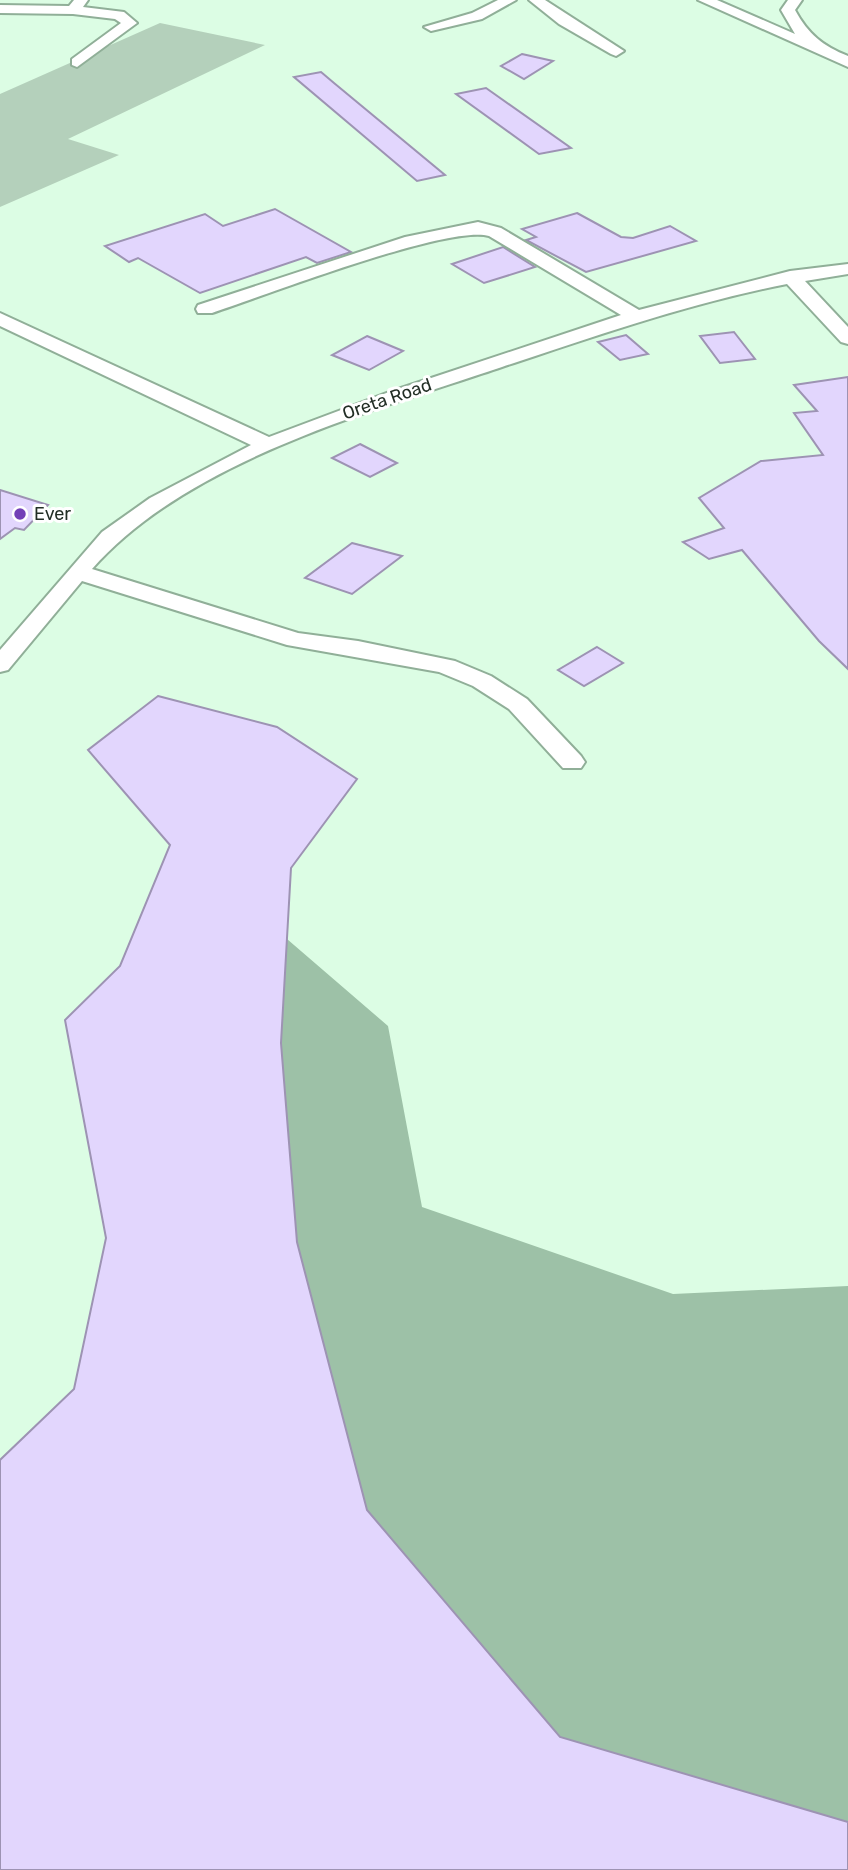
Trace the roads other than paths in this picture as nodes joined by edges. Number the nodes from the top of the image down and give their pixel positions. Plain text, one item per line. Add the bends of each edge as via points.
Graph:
1 (536, 0) edge
2 (705, 0) edge
3 (795, 0) edge
4 (501, 1) edge
5 (77, 5) edge
6 (0, 9) edge
7 (431, 27) dead end
8 (814, 45) junction
9 (616, 51) dead end
10 (848, 61) edge
11 (77, 62) dead end
12 (848, 269) edge
13 (790, 276) junction
14 (205, 309) dead end
15 (636, 316) junction
16 (0, 318) edge
17 (848, 338) edge
18 (269, 445) junction
19 (78, 572) junction
20 (5, 652) edge
21 (572, 762) dead end

1 - 9 street
2 - 8 street
3 - 8 street via 788,10
4 - 7 street via 477,16
5 - 6 street
5 - 11 street via 119,15 130,23
8 - 10 street
12 - 13 street, Oreta Road
13 - 15 street, Oreta Road
13 - 17 street
14 - 15 street via 411,241 478,227 495,232
15 - 18 street, Oreta Road via 321,421
16 - 18 street
18 - 19 street, Oreta Road via 199,478 113,534
19 - 20 street, Oreta Road
19 - 21 street via 295,640 446,666 482,681 518,704

